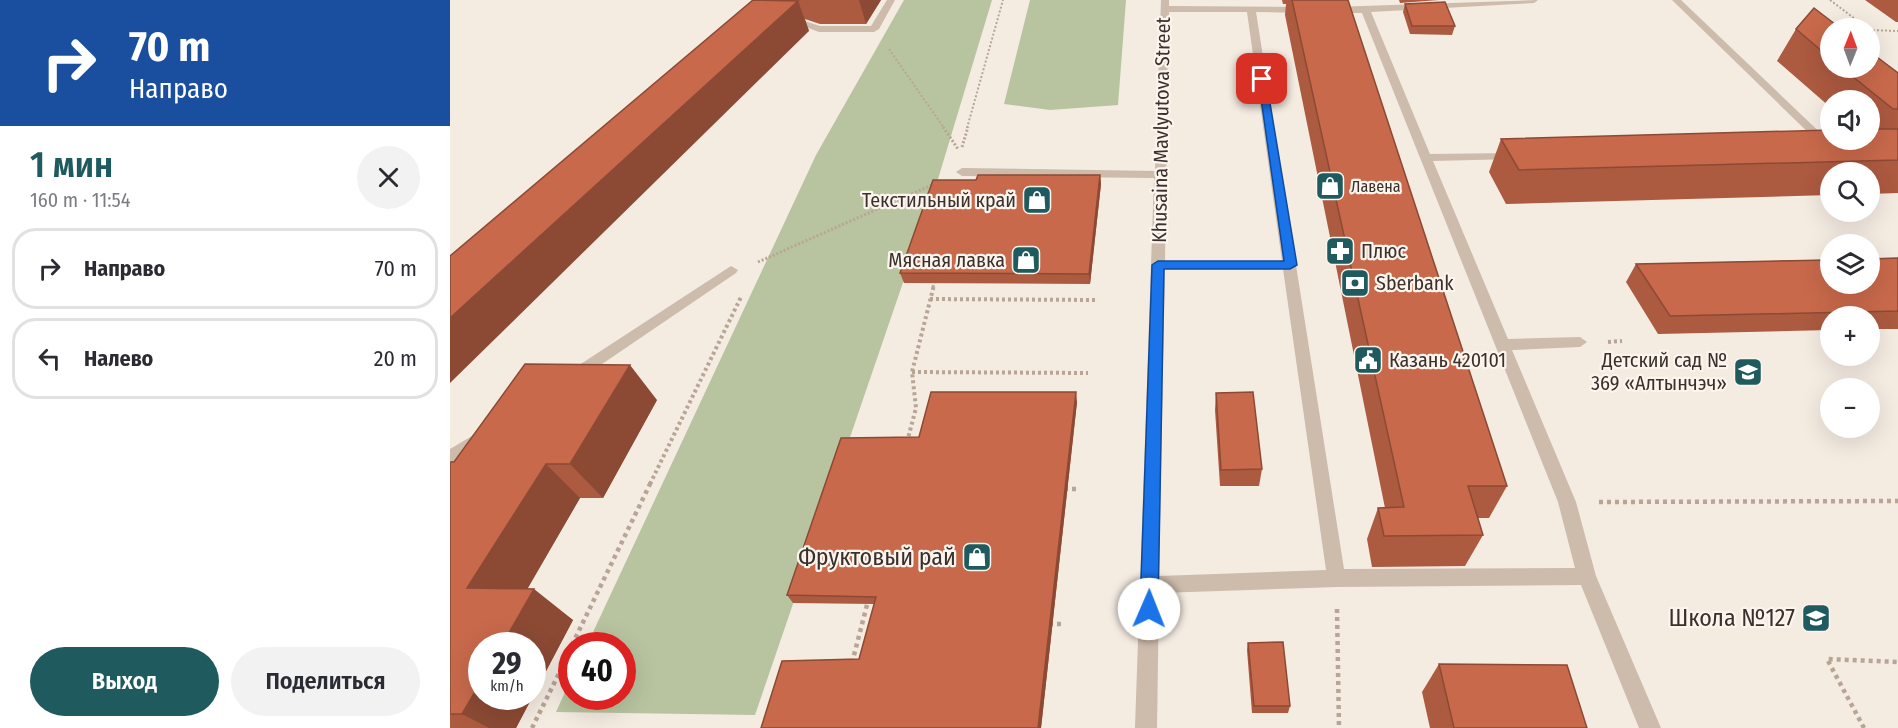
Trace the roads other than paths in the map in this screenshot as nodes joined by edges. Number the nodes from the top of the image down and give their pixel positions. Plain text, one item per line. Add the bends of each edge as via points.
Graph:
1 (891, 0) edge
2 (1534, 0) edge
3 (1676, 0) edge
4 (1165, 5) edge
5 (1251, 9) junction
6 (1365, 10) junction
7 (776, 15) edge
8 (1820, 137) edge
9 (1532, 155) edge
10 (1424, 158) junction
11 (962, 172) road end
12 (1160, 175) junction
13 (1158, 265) junction
14 (1290, 265) junction
15 (731, 270) road end
16 (1580, 342) dead end
17 (1502, 345) junction
18 (566, 381) edge
19 (489, 432) edge
20 (450, 458) edge
21 (1587, 576) junction
22 (1336, 578) junction
23 (1149, 585) junction
24 (1146, 728) edge
25 (1650, 728) edge

1 - 7 street via 874,29 819,28
2 - 6 street
3 - 8 street
4 - 5 street
4 - 12 street, Khusaina Mavlyutova Street
5 - 6 street
5 - 14 street
6 - 10 street
9 - 10 street
10 - 17 street
11 - 12 street
12 - 13 street, Khusaina Mavlyutova Street
13 - 14 street
13 - 23 street, Khusaina Mavlyutova Street
14 - 22 street
15 - 18 street
16 - 17 street
17 - 21 street via 1567,502
19 - 20 street
21 - 22 street
21 - 25 street
22 - 23 street
23 - 24 street, Khusaina Mavlyutova Street

